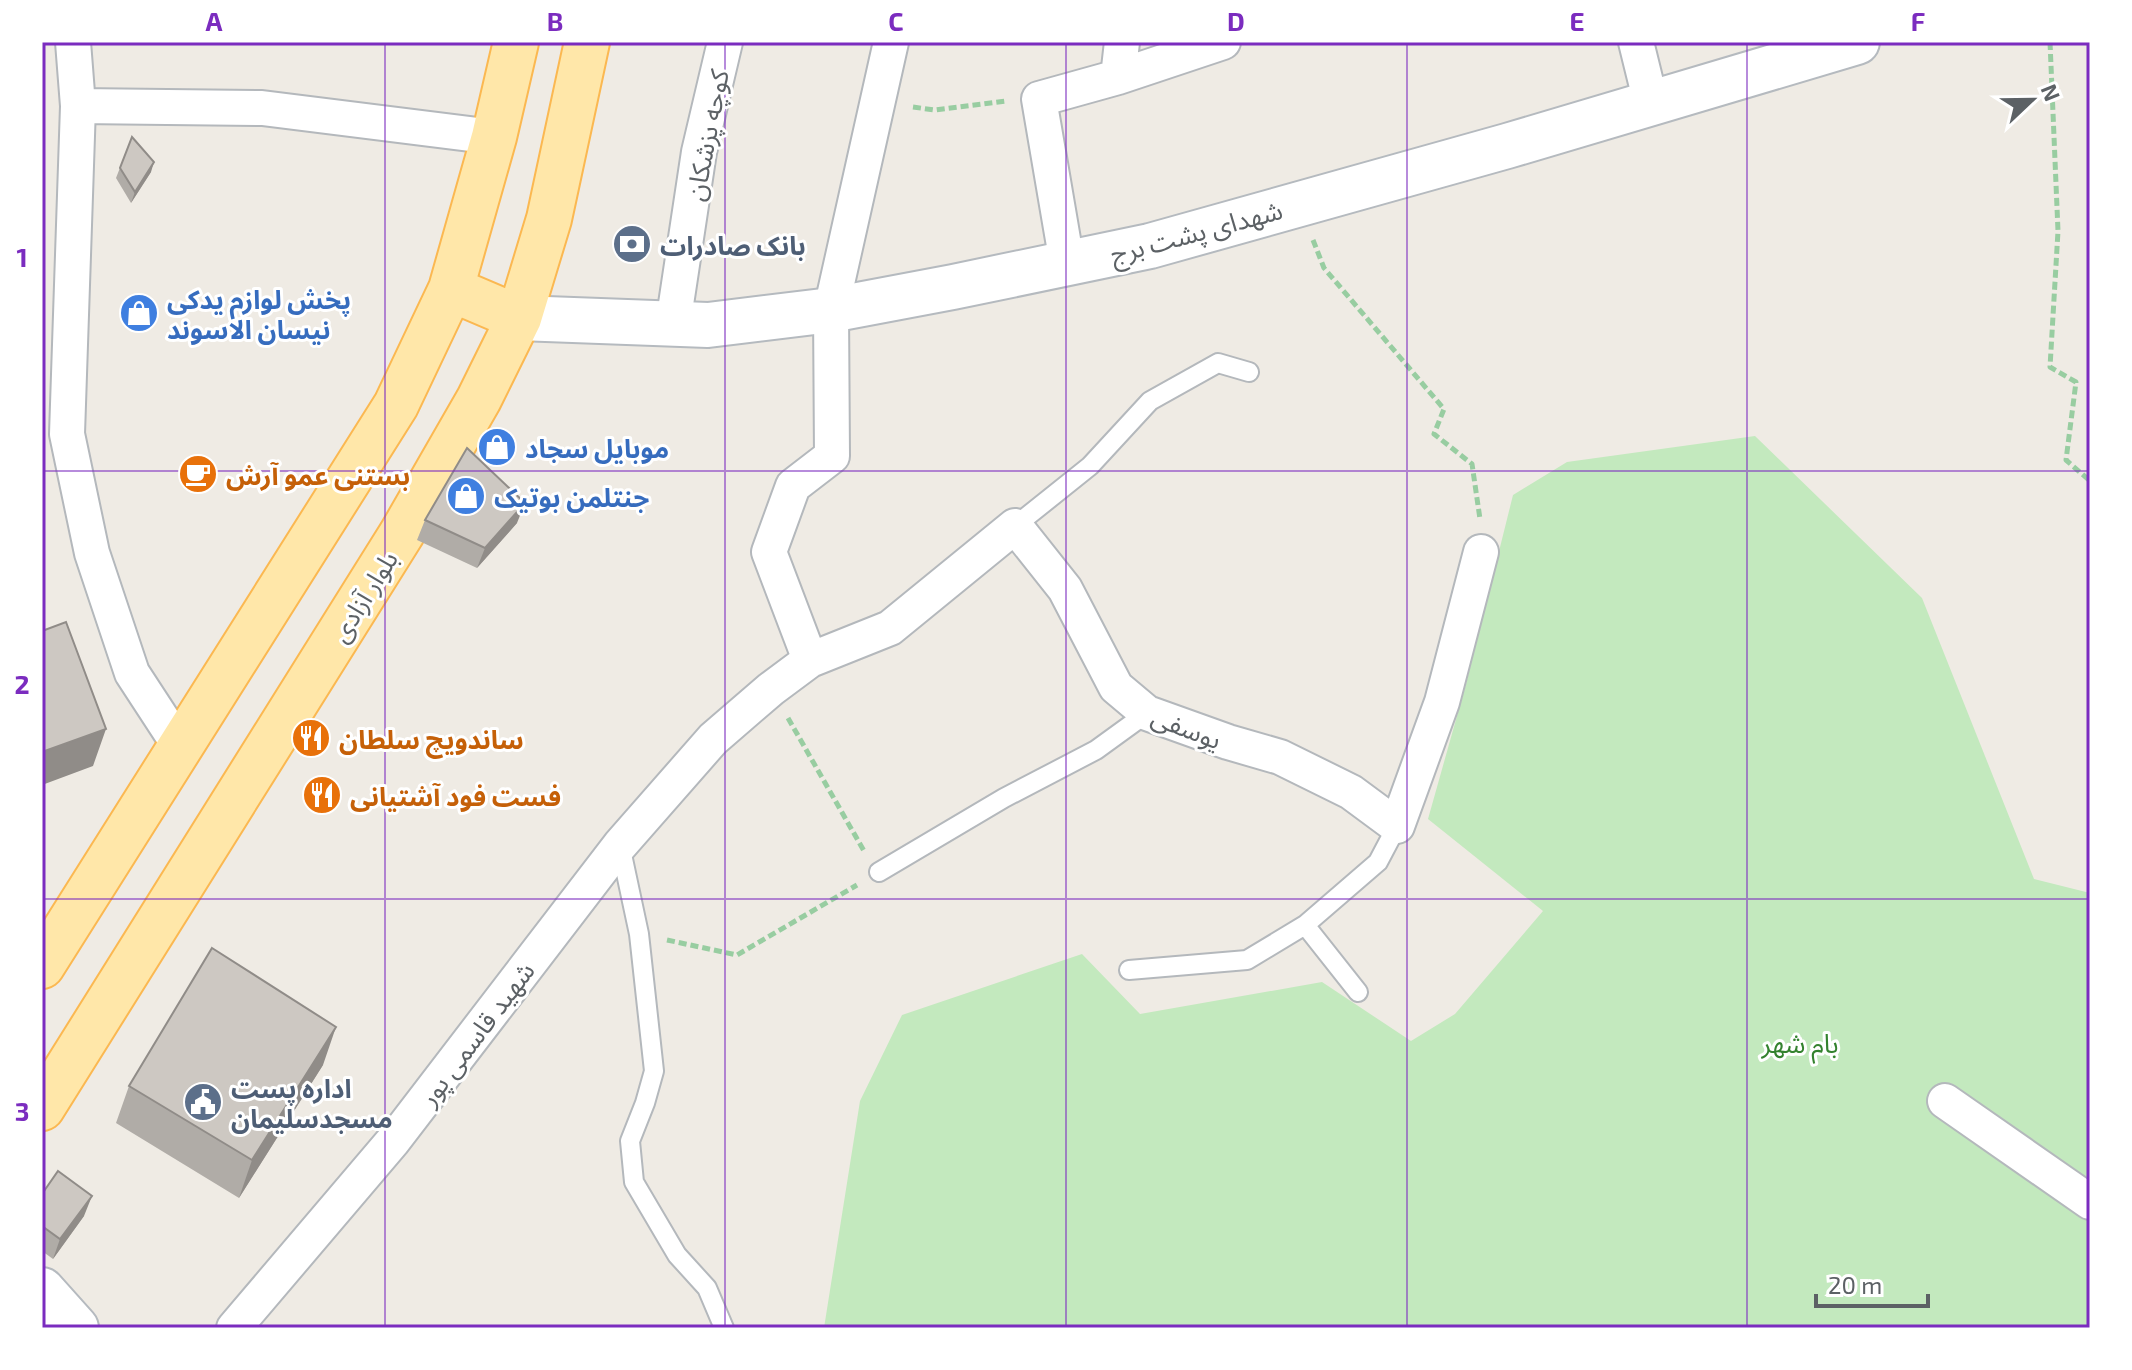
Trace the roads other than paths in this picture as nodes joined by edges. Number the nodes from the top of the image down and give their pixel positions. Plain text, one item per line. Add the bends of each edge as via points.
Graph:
1 (73, 42) edge
2 (516, 42) edge
3 (587, 42) edge
4 (725, 42) edge
5 (891, 42) edge
6 (1122, 42) edge
7 (1223, 42) edge
8 (1636, 42) edge
9 (1857, 42) edge
10 (1118, 77) junction
11 (1651, 103) junction
12 (78, 106) junction
13 (494, 137) junction
14 (1067, 263) junction
15 (451, 289) junction
16 (831, 310) junction
17 (519, 318) junction
18 (673, 324) junction
19 (1249, 372) dead end
20 (1015, 526) junction
21 (1481, 552) road end
22 (810, 660) junction
23 (1147, 713) junction
24 (179, 745) junction
25 (1397, 826) junction
26 (620, 845) junction
27 (879, 872) road end
28 (1305, 925) junction
29 (42, 966) edge
30 (1129, 970) dead end
31 (1358, 992) dead end
32 (1945, 1101) dead end
33 (42, 1108) edge
34 (2090, 1202) edge
35 (42, 1290) edge
36 (76, 1328) edge
37 (234, 1328) edge
38 (724, 1328) edge

1 - 12 street
2 - 13 main road
3 - 17 main road, بلوار آزادی via 549,219
4 - 18 street, کوچه پزشکان via 699,152
5 - 16 street
6 - 10 street
7 - 10 street
8 - 11 street
9 - 11 street, شهدای پشت برج
10 - 14 street via 1039,99
11 - 14 street, شهدای پشت برج via 1150,246
12 - 13 street via 262,108
12 - 24 street via 67,434 92,553 132,673
13 - 15 main road
14 - 16 street, شهدای پشت برج
15 - 17 main road
15 - 24 main road via 396,405
16 - 18 street, شهدای پشت برج via 708,325
16 - 22 street via 832,456 793,486 769,552
17 - 18 street, شهدای پشت برج
17 - 33 main road, بلوار آزادی via 425,495
19 - 20 lane via 1218,363 1150,401 1090,466
20 - 22 street via 890,628
20 - 23 street, یوسفی via 1065,589 1116,687
21 - 25 street via 1442,702
22 - 26 street, شهید قاسمی پور via 713,739
23 - 25 street, یوسفی via 1280,757 1351,792
23 - 27 lane via 1096,750
24 - 29 main road
25 - 28 lane via 1378,862
26 - 37 street, شهید قاسمی پور via 393,1141
26 - 38 lane via 639,934 654,1071 630,1141 634,1182 677,1255 707,1288
28 - 30 lane via 1247,960
28 - 31 lane
32 - 34 street
35 - 36 street

